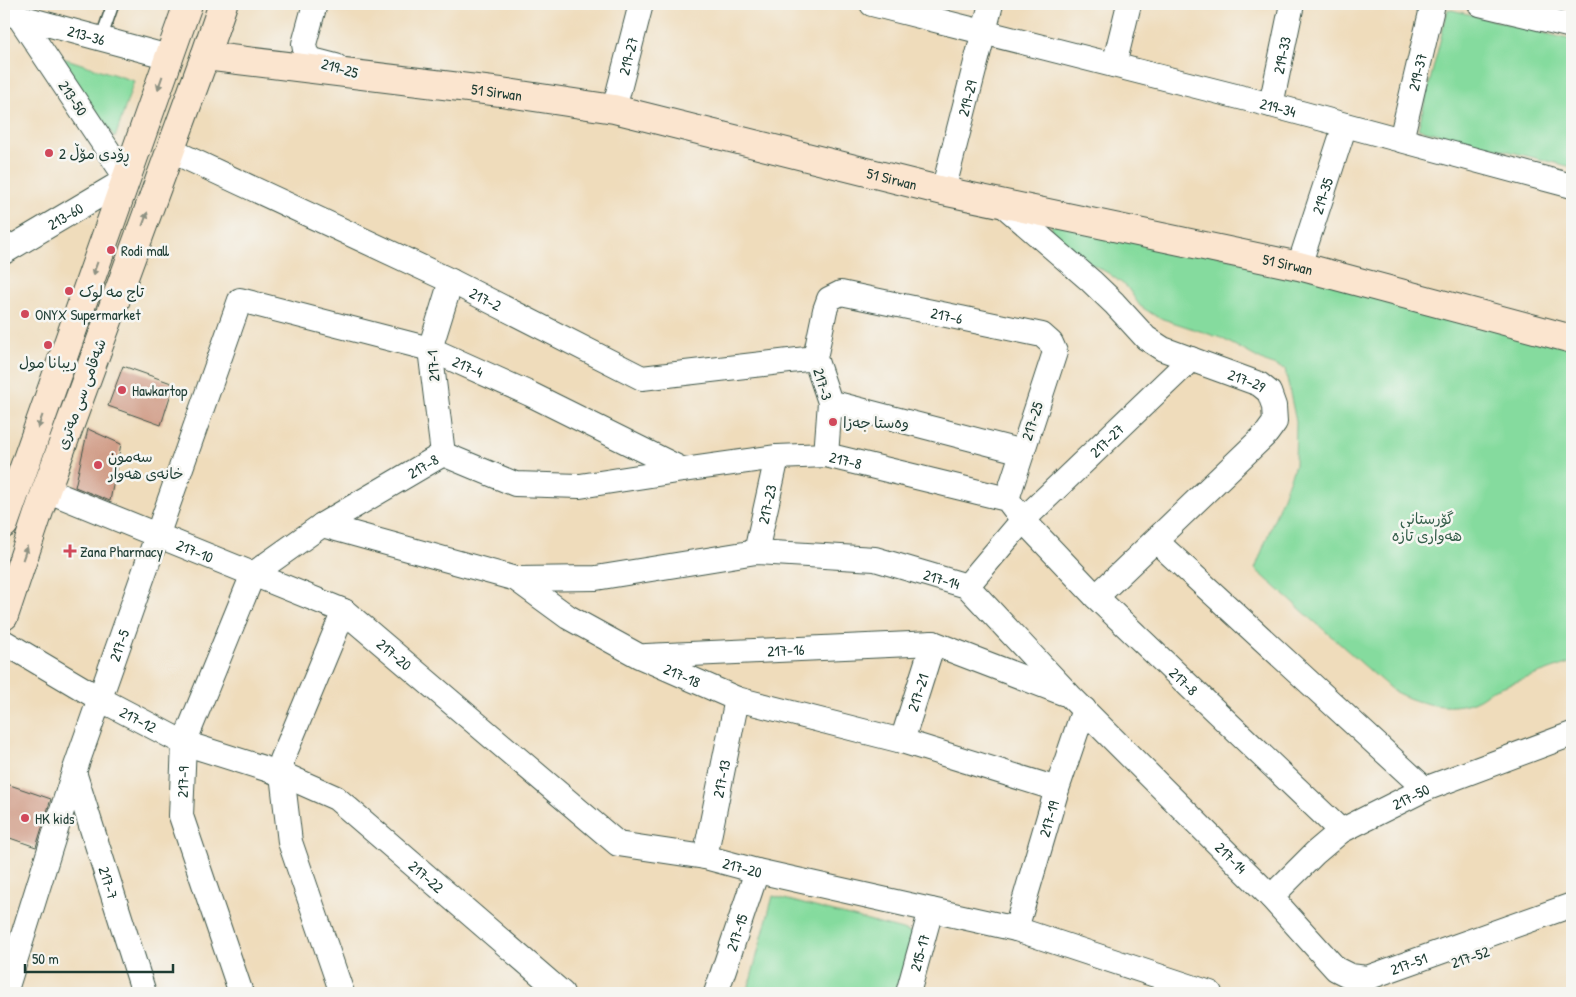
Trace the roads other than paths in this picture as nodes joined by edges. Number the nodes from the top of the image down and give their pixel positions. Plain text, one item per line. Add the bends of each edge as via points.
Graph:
1 (113, 4) edge
2 (188, 4) edge
3 (223, 4) edge
4 (315, 4) edge
5 (641, 4) edge
6 (872, 4) edge
7 (991, 4) edge
8 (1129, 4) edge
9 (1292, 4) edge
10 (1433, 4) edge
11 (1480, 4) edge
12 (12, 14) edge
13 (1572, 26) edge
14 (984, 32) junction
15 (101, 39) junction
16 (205, 56) junction
17 (169, 57) junction
18 (1114, 65) junction
19 (369, 76) junction
20 (1270, 105) junction
21 (614, 109) junction
22 (1345, 126) junction
23 (1401, 140) junction
24 (170, 150) junction
25 (127, 179) junction
26 (1572, 186) edge
27 (943, 191) junction
28 (1001, 203) junction
29 (4, 252) edge
30 (1299, 266) junction
31 (451, 281) junction
32 (841, 293) joint
33 (240, 300) joint
34 (1572, 339) edge
35 (1051, 343) joint
36 (430, 349) junction
37 (815, 358) junction
38 (1191, 359) junction
39 (830, 402) junction
40 (1022, 452) junction
41 (443, 454) junction
42 (826, 454) junction
43 (777, 457) junction
44 (683, 470) junction
45 (46, 490) junction
46 (1007, 499) junction
47 (1023, 520) junction
48 (4, 524) edge
49 (322, 525) junction
50 (157, 535) junction
51 (1156, 541) junction
52 (756, 552) junction
53 (253, 574) junction
54 (516, 579) junction
55 (967, 586) junction
56 (1096, 597) junction
57 (344, 612) junction
58 (4, 616) edge
59 (4, 642) edge
60 (933, 643) junction
61 (639, 656) junction
62 (100, 698) junction
63 (737, 699) junction
64 (1077, 702) junction
65 (1572, 734) edge
66 (902, 741) junction
67 (184, 742) junction
68 (74, 772) junction
69 (282, 774) junction
70 (1057, 789) junction
71 (1425, 789) junction
72 (1341, 830) junction
73 (705, 857) junction
74 (757, 871) junction
75 (1270, 897) junction
76 (1572, 905) edge
77 (931, 910) junction
78 (1572, 921) edge
79 (14, 926) edge
80 (1016, 929) junction
81 (5, 993) edge
82 (144, 993) edge
83 (241, 993) edge
84 (342, 993) edge
85 (560, 993) edge
86 (716, 993) edge
87 (908, 993) edge
88 (1210, 993) edge
89 (1368, 993) edge

1 - 15 lane
2 - 17 main road, شەقامی سی مەتری
3 - 16 main road, شەقامی سی مەتری
4 - 19 street, 219-25 via 304,44 306,55
5 - 21 street, 219-27
6 - 14 street, 219-34
7 - 14 street, 219-29
8 - 18 street
9 - 20 street, 219-33
10 - 23 street, 219-37
11 - 13 street
12 - 15 street, 213-36
12 - 25 street, 213-50
14 - 18 street, 219-34
14 - 27 street, 219-29
15 - 17 street, 213-36
16 - 19 main road, 51 Sirwan
16 - 24 main road, شەقامی سی مەتری
17 -> 25 main road, شەقامی سی مەتری
18 - 20 street, 219-34
19 - 21 main road, 51 Sirwan
20 - 22 street, 219-34
21 - 27 main road, 51 Sirwan
22 - 23 street, 219-34
22 - 30 street, 219-35
23 - 26 street, 219-34
24 - 31 street, 217-2
45 -> 24 main road, شەقامی سی مەتری
25 - 29 street, 213-60
25 -> 48 main road, شەقامی سی مەتری
27 - 28 main road, 51 Sirwan
28 - 30 main road, 51 Sirwan
28 - 38 street, 217-29 via 1091,281 1146,338 1163,349
30 - 34 main road, 51 Sirwan
31 - 36 street, 217-1
31 - 37 street, 217-2 via 642,378
32 - 35 street, 217-6 via 1042,335
32 - 37 street, 217-3 via 830,300 825,310
33 - 36 street, 217-4
33 - 50 street, 217-5
35 - 40 street, 217-25 via 1054,352
36 - 41 street, 217-1
36 - 44 street, 217-4 via 530,394
37 - 39 street, 217-3
38 - 47 street, 217-27
38 - 51 street, 217-29 via 1259,384 1269,392 1275,422
39 - 40 street
39 - 42 street, 217-3
40 - 46 street, 217-25
41 - 44 street, 217-8 via 515,484 580,486
41 - 49 street, 217-8
42 - 43 street, 217-8
42 - 46 street, 217-8
43 - 44 street, 217-8
43 - 52 street, 217-23
45 - 50 street, 217-10
58 -> 45 main road, شەقامی سی مەتری
46 - 47 street, 217-8
47 - 55 street, 217-27
47 - 56 street, 217-8
49 - 53 street, 217-8
49 - 54 street, 217-18
50 - 53 street, 217-10
50 - 62 street, 217-5
51 - 56 street, 217-29
51 - 71 street
52 - 54 street, 217-14 via 596,578
52 - 55 street, 217-14 via 875,559
53 - 57 street, 217-10
53 - 67 street, 217-9
54 - 61 street, 217-18 via 568,617
55 - 64 street, 217-14
56 - 72 street, 217-8
57 - 69 street via 282,760
57 - 73 street, 217-20 via 618,844
59 - 62 street, 217-12
60 - 61 street, 217-16
60 - 64 street
60 - 66 street, 217-21
61 - 63 street, 217-18
62 - 67 street, 217-12
62 - 68 street, 217-5
63 - 66 street, 217-18
63 - 73 street, 217-13
64 - 70 street, 217-19
64 - 75 street, 217-14
65 - 71 street, 217-50
66 - 70 street, 217-18
67 - 69 street, 217-12
67 - 83 street, 217-9 via 181,816
68 - 79 street, 217-5
68 - 82 street, 217-7
69 - 84 street via 290,842
69 - 85 street, 217-22 via 336,798
70 - 80 street, 217-19
71 - 72 street, 217-50
72 - 75 street, 217-50
73 - 74 street, 217-20
74 - 77 street, 217-20
74 - 86 street, 217-15
75 - 76 street, 217-51 via 1336,970 1367,978
77 - 80 street, 217-20
77 - 87 street, 215-17
78 - 89 street, 217-52
79 - 81 street, 217-5
80 - 88 street, 217-20

